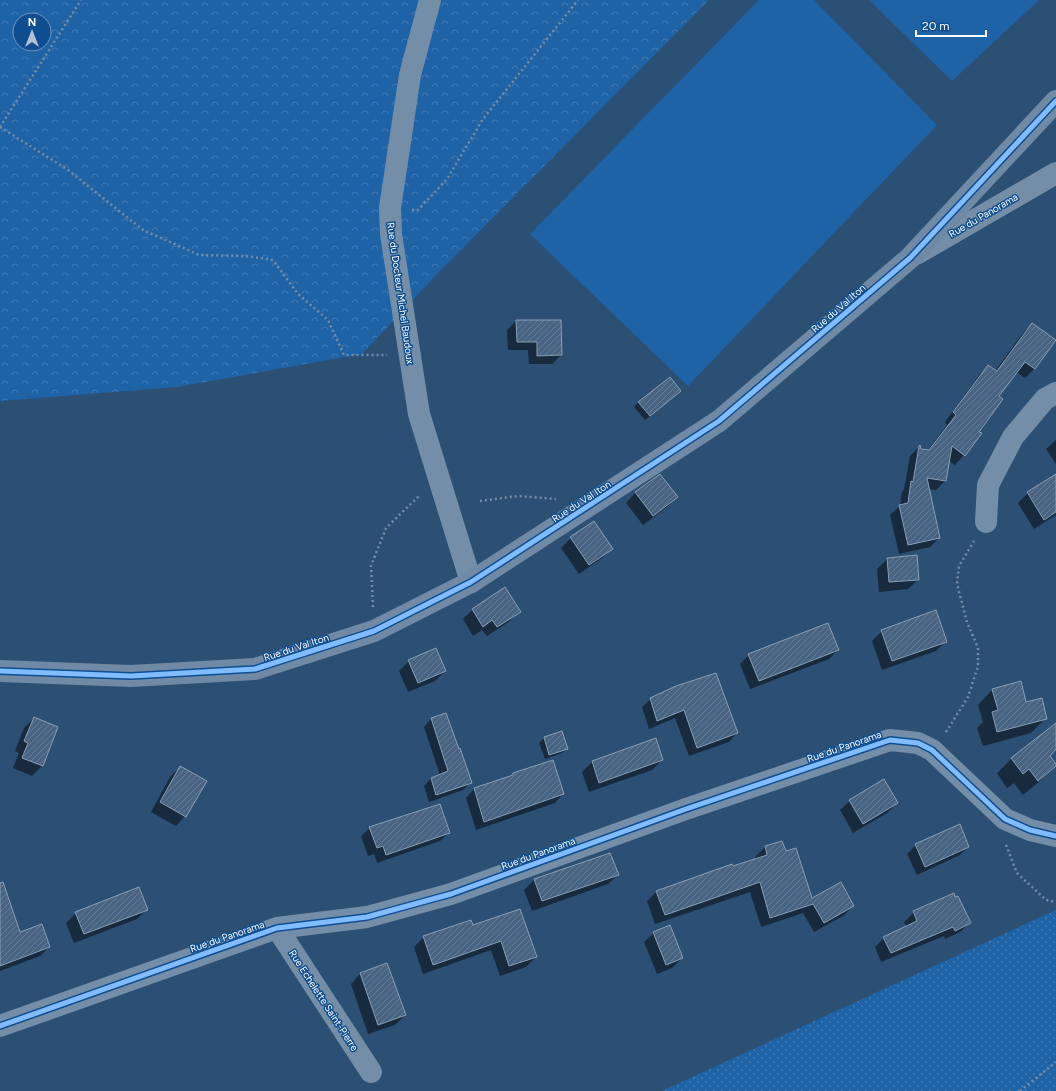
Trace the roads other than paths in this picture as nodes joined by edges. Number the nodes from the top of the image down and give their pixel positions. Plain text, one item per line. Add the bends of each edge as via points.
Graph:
1 (430, 0) edge
2 (1056, 101) edge
3 (1056, 173) edge
4 (910, 258) junction
5 (1056, 393) edge
6 (986, 522) road end
7 (471, 582) junction
8 (0, 671) edge
9 (1056, 836) edge
10 (277, 928) junction
11 (0, 1026) edge
12 (371, 1072) dead end

1 - 7 street, Rue du Docteur Michel Baudoux via 410,75 390,208 391,234 419,414
2 - 4 street, Rue du Val Iton
3 - 4 street, Rue du Panorama
4 - 7 street, Rue du Val Iton via 719,421
5 - 6 street via 1045,399 1013,437 988,485
7 - 8 street, Rue du Val Iton via 374,631 255,669 131,676
9 - 10 street, Rue du Panorama via 1030,830 1005,819 932,750 918,743 890,740 686,809 451,894 367,917
10 - 11 street, Rue du Panorama
10 - 12 street, Rue Echelette Saint-Pierre

